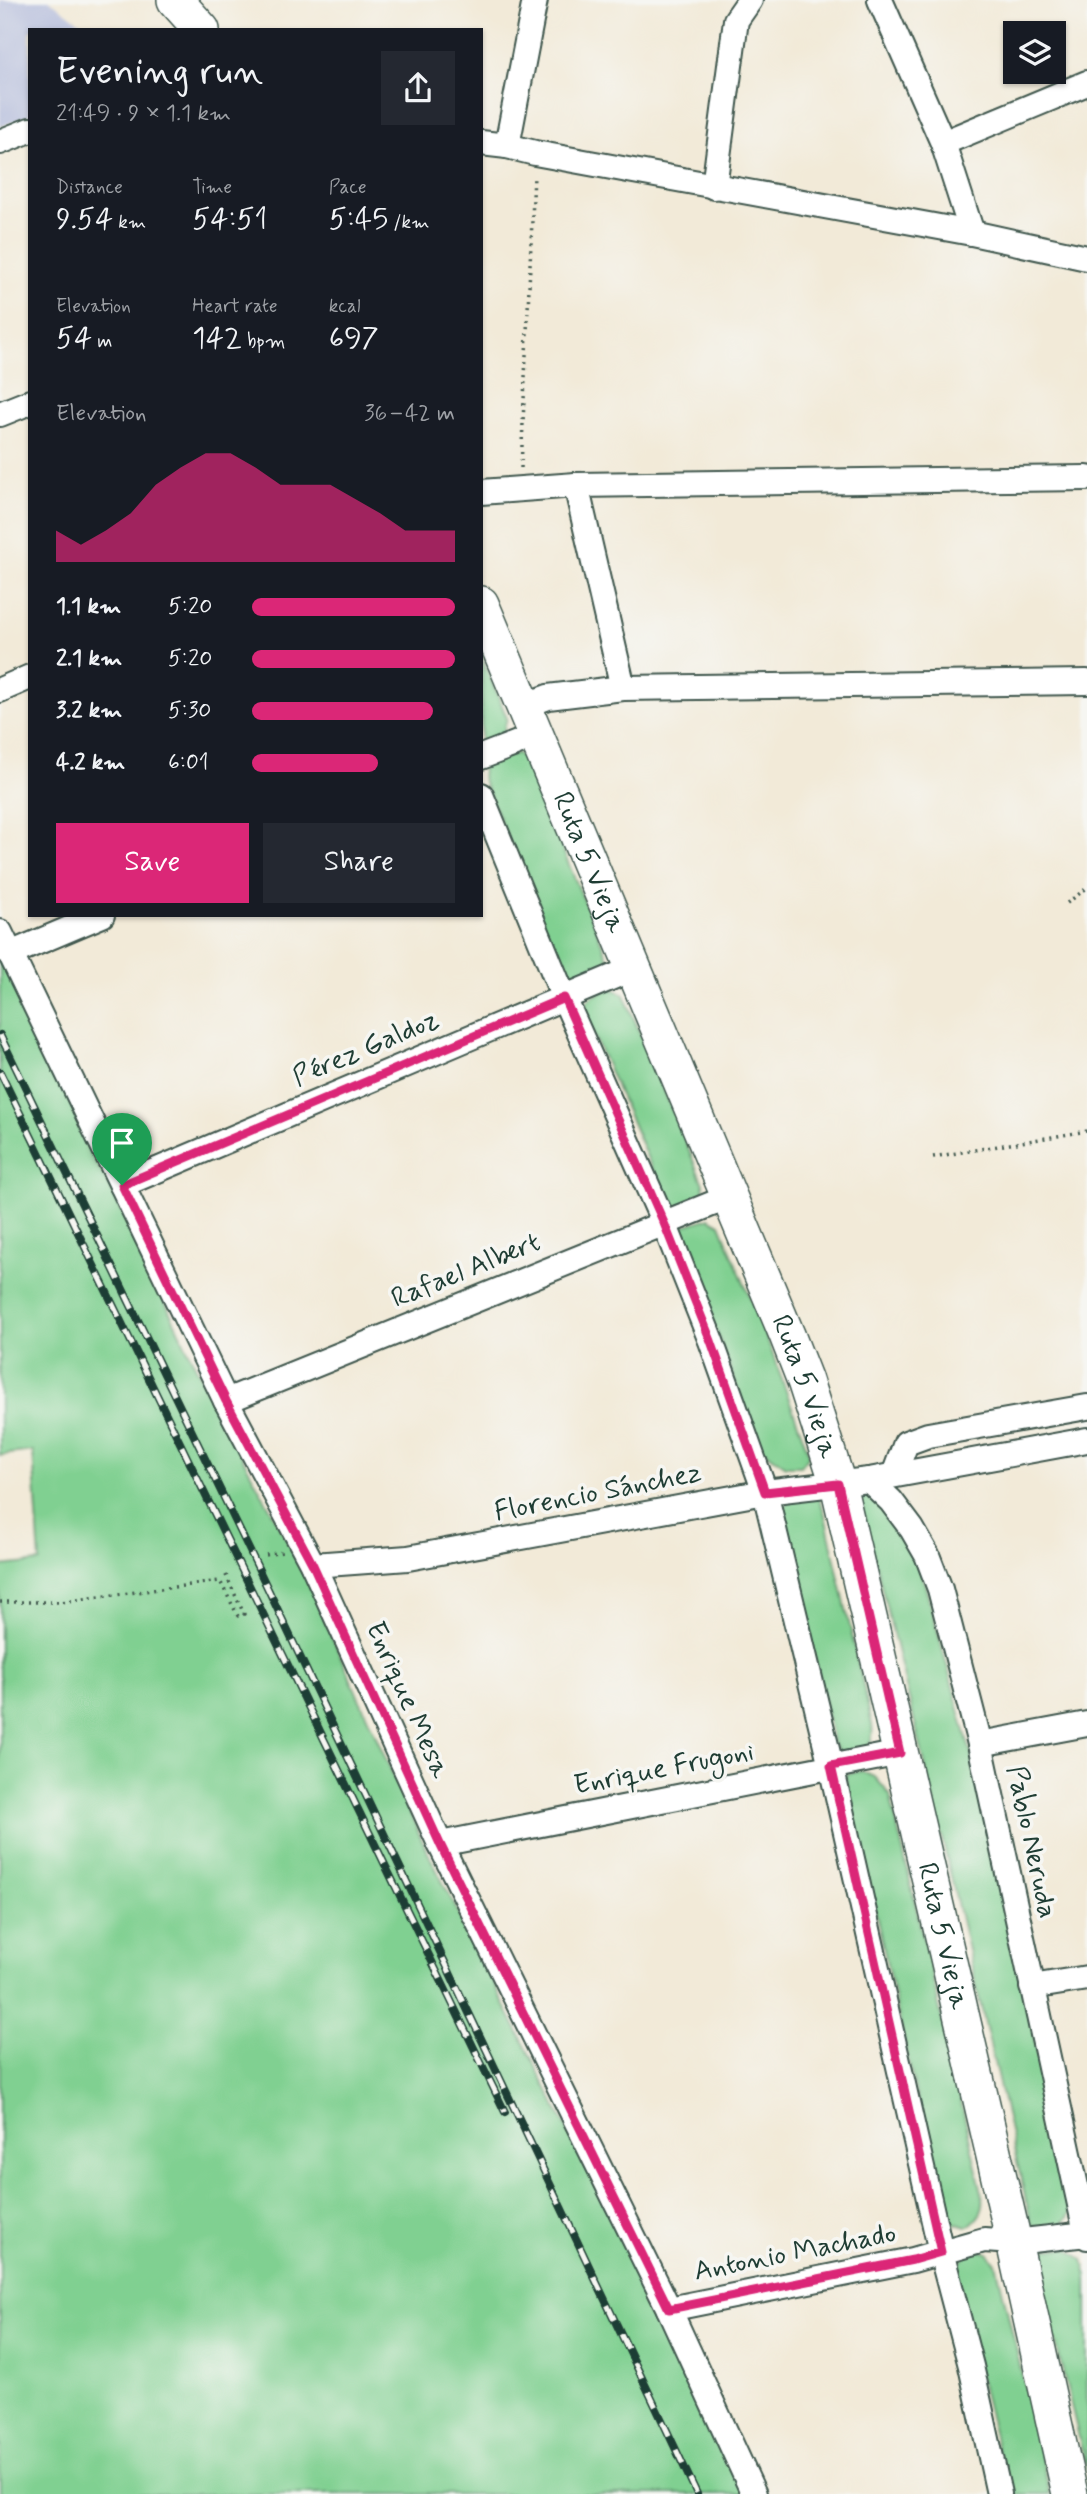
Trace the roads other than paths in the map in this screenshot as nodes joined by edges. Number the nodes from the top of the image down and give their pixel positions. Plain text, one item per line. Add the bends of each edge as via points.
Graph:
1 (175, 0) edge
2 (535, 0) edge
3 (750, 0) edge
4 (880, 0) edge
5 (200, 28) edge
6 (1087, 83) edge
7 (28, 131) edge
8 (0, 142) edge
9 (483, 143) edge
10 (943, 143) junction
11 (507, 146) junction
12 (713, 187) junction
13 (972, 233) junction
14 (1087, 258) edge
15 (28, 403) edge
16 (0, 414) edge
17 (1087, 478) edge
18 (576, 485) junction
19 (483, 492) edge
20 (483, 609) edge
21 (28, 678) edge
22 (1087, 682) edge
23 (623, 688) junction
24 (0, 690) edge
25 (530, 721) junction
26 (483, 756) edge
27 (483, 800) edge
28 (95, 917) edge
29 (5, 943) edge
30 (634, 968) junction
31 (564, 998) junction
32 (122, 1185) junction
33 (729, 1197) junction
34 (664, 1223) junction
35 (226, 1401) junction
36 (1087, 1407) edge
37 (1087, 1440) edge
38 (894, 1475) junction
39 (853, 1482) junction
40 (765, 1492) junction
41 (313, 1565) junction
42 (1087, 1724) edge
43 (980, 1744) junction
44 (900, 1753) junction
45 (831, 1766) junction
46 (440, 1844) junction
47 (1087, 1978) edge
48 (1032, 1987) junction
49 (1087, 2235) edge
50 (1014, 2242) junction
51 (941, 2252) junction
52 (669, 2309) junction
53 (754, 2494) edge
54 (999, 2494) edge
55 (1070, 2494) edge

1 - 5 street
2 - 11 street
3 - 12 street via 736,20
4 - 10 street
6 - 10 street
7 - 8 street
9 - 11 street
10 - 13 street
11 - 12 street
12 - 13 street
13 - 14 street
15 - 16 street
17 - 18 street
18 - 19 street
18 - 23 street
20 - 25 street, Ruta 5 Vieja
21 - 24 street
22 - 23 street
23 - 25 street via 548,697
25 - 26 street
25 - 30 street, Ruta 5 Vieja
27 - 31 street
28 - 29 street
29 - 32 street, Enrique Mesa
30 - 31 street, Pérez Galdoz
30 - 33 street, Ruta 5 Vieja
31 - 32 street, Pérez Galdoz
31 - 34 street
32 - 35 street, Enrique Mesa
33 - 34 street, Rafael Albert
33 - 39 street, Ruta 5 Vieja via 805,1381
34 - 35 street, Rafael Albert
34 - 40 street
35 - 41 street, Enrique Mesa
36 - 38 street via 928,1435 906,1443
37 - 38 street, Florencio Sánchez
38 - 39 street, Florencio Sánchez
39 - 40 street, Florencio Sánchez
39 - 43 street, Pablo Neruda via 891,1501 927,1555
39 - 44 street, Ruta 5 Vieja
40 - 41 street, Florencio Sánchez via 408,1558
40 - 45 street
41 - 46 street, Enrique Mesa
42 - 43 street
43 - 48 street, Pablo Neruda
44 - 45 street, Enrique Frugoni
44 - 50 street, Ruta 5 Vieja
45 - 46 street, Enrique Frugoni
45 - 51 street
46 - 52 street, Enrique Mesa
47 - 48 street
48 - 49 street, Pablo Neruda
49 - 50 street, Antonio Machado
50 - 51 street, Antonio Machado via 984,2240
50 - 55 street, Ruta 5 Vieja
51 - 52 street, Antonio Machado
51 - 54 street
52 - 53 street, Enrique Mesa

